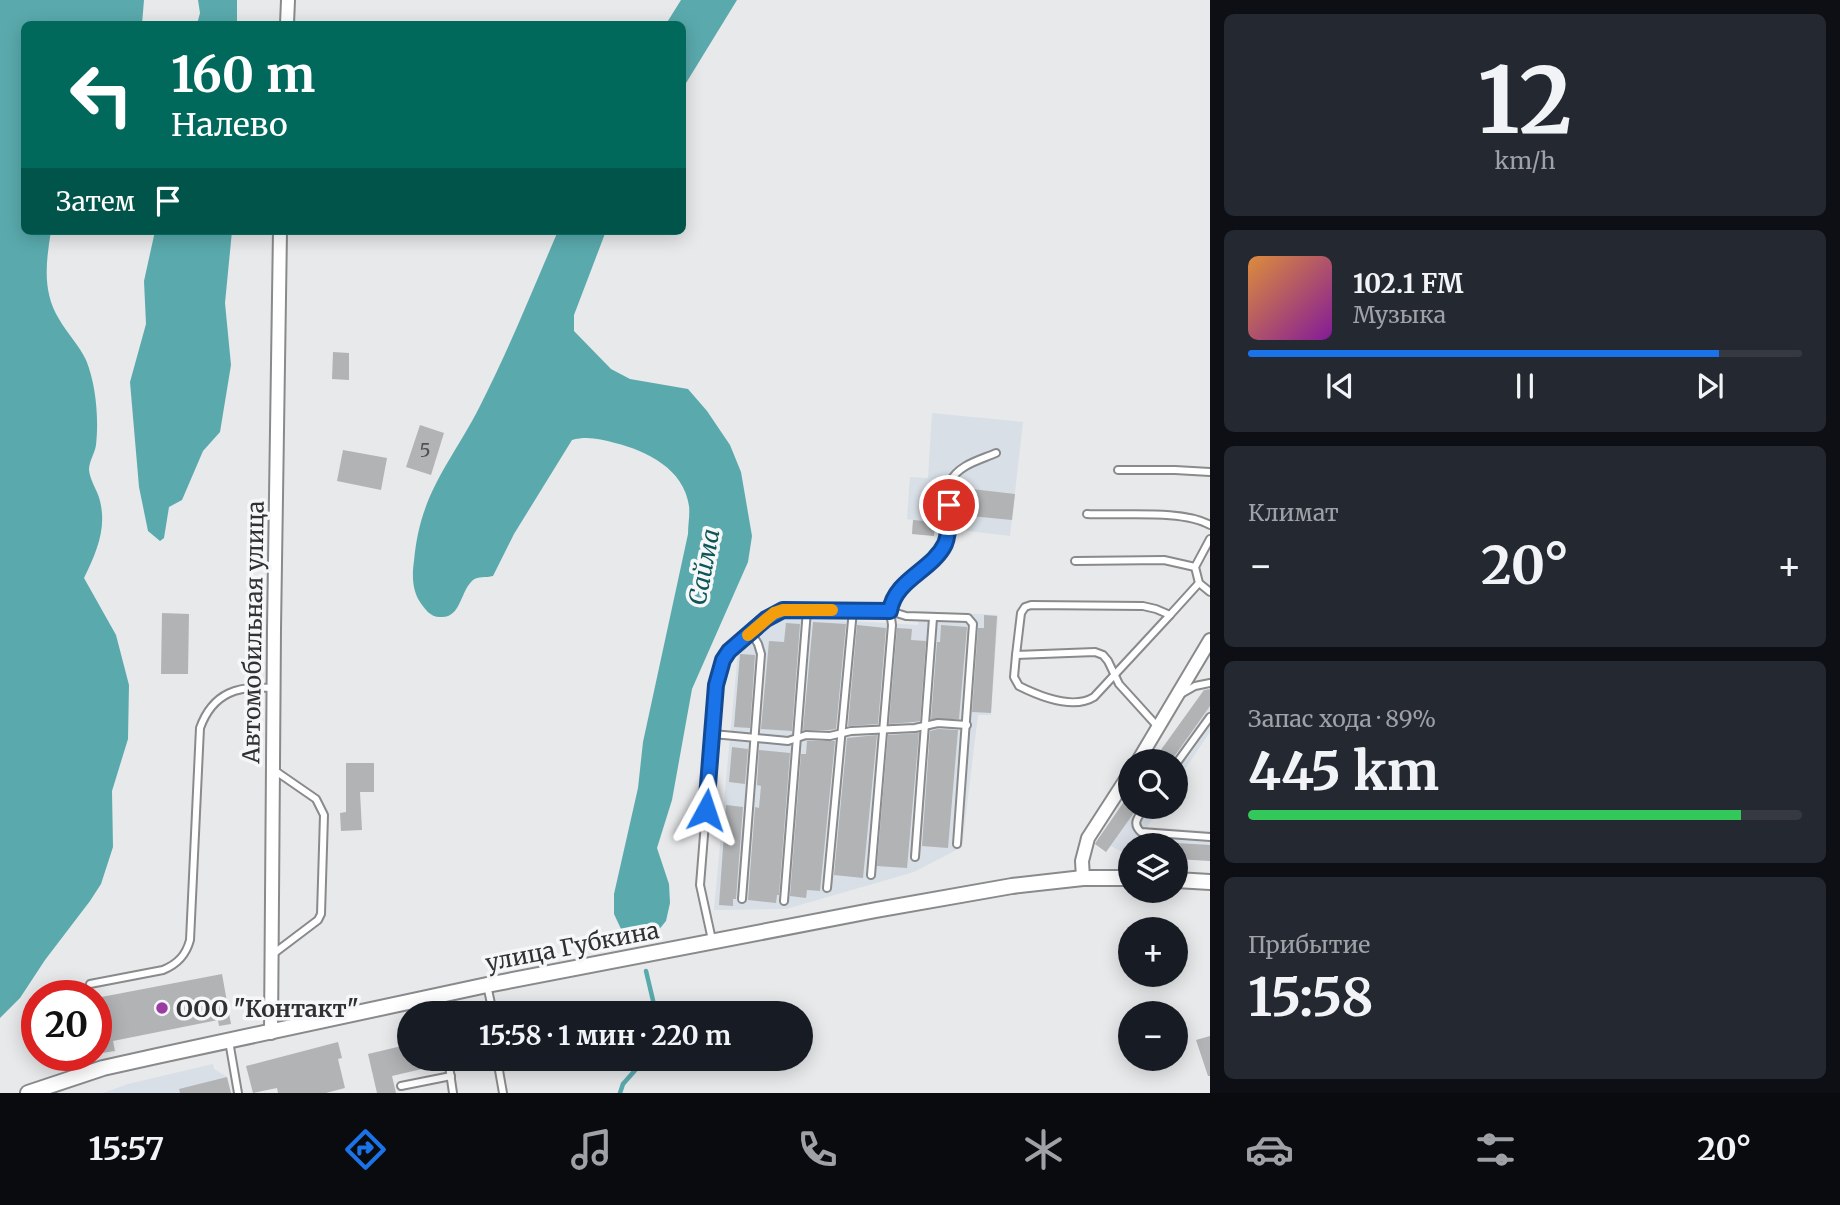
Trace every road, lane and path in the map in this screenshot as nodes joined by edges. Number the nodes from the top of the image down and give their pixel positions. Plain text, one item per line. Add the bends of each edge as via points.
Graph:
1 (288, 0) edge
2 (287, 21) edge
3 (280, 235) edge
4 (996, 453) dead end
5 (1118, 470) dead end
6 (1210, 472) edge
7 (1087, 513) dead end
8 (1210, 525) edge
9 (1210, 539) edge
10 (1075, 561) dead end
11 (1195, 567) junction
12 (1199, 583) junction
13 (1210, 592) edge
14 (807, 610) junction
15 (853, 610) junction
16 (890, 611) junction
17 (1170, 615) junction
18 (933, 618) junction
19 (751, 632) junction
20 (1210, 640) edge
21 (1016, 655) junction
22 (1114, 675) junction
23 (1210, 683) edge
24 (273, 688) junction
25 (1179, 695) junction
26 (1210, 717) edge
27 (967, 725) junction
28 (925, 726) junction
29 (1160, 729) junction
30 (883, 730) junction
31 (713, 734) junction
32 (842, 734) junction
33 (754, 738) junction
34 (797, 738) junction
35 (1146, 749) edge
36 (1187, 749) edge
37 (273, 769) junction
38 (1118, 792) edge
39 (1137, 819) edge
40 (1210, 837) edge
41 (957, 844) dead end
42 (915, 856) dead end
43 (871, 875) dead end
44 (1118, 877) edge
45 (1083, 878) junction
46 (1188, 881) edge
47 (1210, 882) edge
48 (827, 888) dead end
49 (742, 899) dead end
50 (784, 901) dead end
51 (713, 941) junction
52 (271, 956) junction
53 (111, 980) edge
54 (487, 985) junction
55 (435, 997) junction
56 (436, 1001) edge
57 (490, 1001) edge
58 (271, 1033) junction
59 (229, 1041) junction
60 (450, 1071) edge
61 (499, 1071) edge
62 (451, 1076) junction
63 (401, 1086) dead end
64 (28, 1093) edge
65 (238, 1093) edge
66 (453, 1093) edge
67 (503, 1093) edge

1 - 2 street
3 - 24 street, Автомобильная улица
4 - 16 lane via 954,474 944,544 895,594
5 - 6 lane
7 - 8 lane via 1173,516
9 - 11 lane
10 - 11 lane via 1164,560
11 - 12 lane
12 - 13 lane
12 - 17 lane
14 - 15 lane
14 - 19 lane via 774,613
14 - 34 lane
15 - 16 lane
15 - 32 lane
16 - 18 lane
16 - 30 lane
17 - 21 lane via 1143,606 1025,607
17 - 22 lane
18 - 27 lane via 968,618 973,624
18 - 28 lane
19 - 31 lane via 723,660 716,685
19 - 33 lane via 761,654
20 - 25 street
21 - 22 lane via 1095,652 1108,661
21 - 22 lane via 1018,686 1073,703 1088,701
22 - 29 lane
23 - 25 lane
24 - 37 street, Автомобильная улица
24 - 53 lane via 246,687 227,693 209,710 200,728 187,950 163,970
25 - 29 street
26 - 36 lane
27 - 28 lane
27 - 41 lane
28 - 30 lane
28 - 42 lane
29 - 35 street
30 - 32 lane
30 - 43 lane
31 - 33 lane
31 - 51 lane via 700,885
32 - 34 lane
32 - 48 lane
33 - 34 lane
33 - 49 lane
34 - 50 lane
37 - 52 street, Автомобильная улица
37 - 52 lane via 316,799 324,815 321,914
38 - 45 street via 1088,838
39 - 40 lane via 1141,832
44 - 45 street, улица Губкина
45 - 51 street, улица Губкина via 1012,886
46 - 47 street
51 - 54 street, улица Губкина
52 - 58 street, Автомобильная улица
54 - 55 street, улица Губкина
54 - 57 lane
55 - 56 lane
55 - 58 street, улица Губкина
58 - 59 street, улица Губкина
59 - 64 street, улица Губкина via 103,1069
59 - 65 lane
60 - 62 lane
61 - 67 lane
62 - 63 lane
62 - 66 lane

